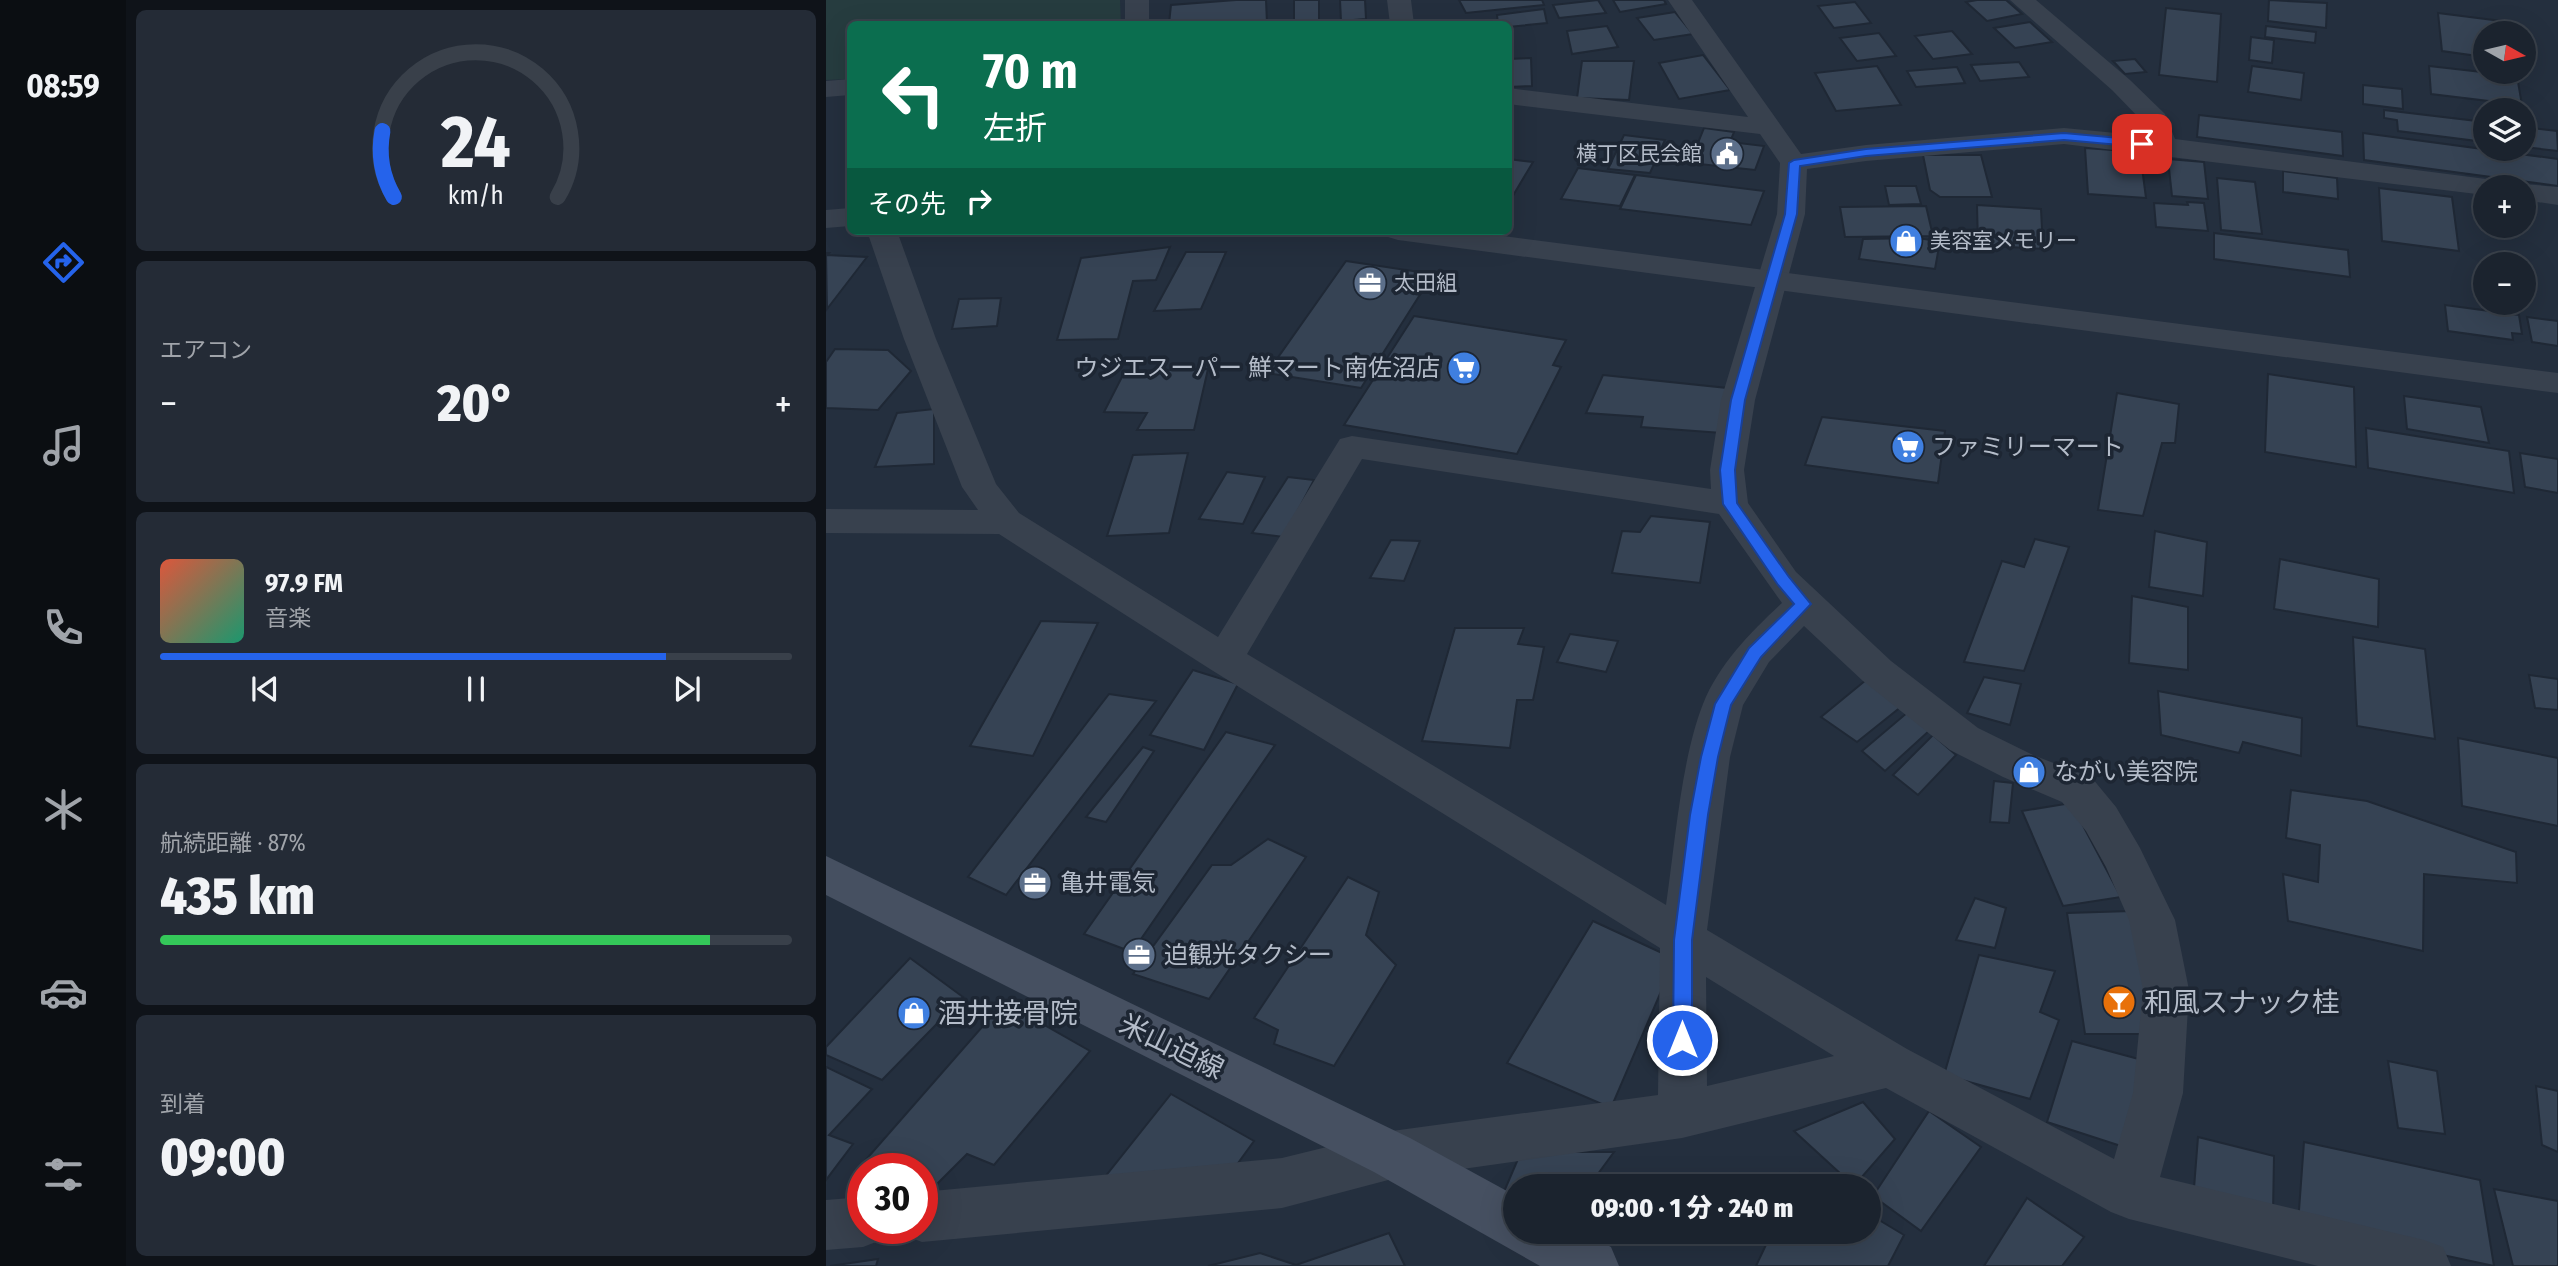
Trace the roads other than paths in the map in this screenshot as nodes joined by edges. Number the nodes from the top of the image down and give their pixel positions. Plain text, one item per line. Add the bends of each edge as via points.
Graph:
1 (1138, 0) edge
2 (1399, 0) edge
3 (1680, 0) edge
4 (2022, 0) edge
5 (1138, 21) edge
6 (1402, 21) edge
7 (847, 87) edge
8 (826, 89) edge
9 (1512, 96) edge
10 (1768, 127) junction
11 (2164, 146) junction
12 (1794, 163) junction
13 (2473, 185) edge
14 (2536, 193) edge
15 (2558, 196) edge
16 (847, 217) edge
17 (826, 219) edge
18 (883, 235) edge
19 (1429, 235) edge
20 (1773, 279) junction
21 (2558, 383) edge
22 (1730, 504) junction
23 (826, 521) edge
24 (1006, 523) junction
25 (1804, 604) junction
26 (1224, 659) junction
27 (826, 874) edge
28 (1683, 940) junction
29 (1890, 1065) junction
30 (1682, 1115) junction
31 (1392, 1155) junction
32 (2129, 1194) junction
33 (938, 1215) edge
34 (1503, 1217) edge
35 (847, 1223) edge
36 (826, 1225) edge
37 (1552, 1244) edge
38 (1591, 1266) edge
39 (2424, 1266) edge

1 - 5 street
2 - 6 street
3 - 10 street
4 - 11 street via 2156,120
7 - 8 street
9 - 10 street
10 - 12 street
11 - 12 street via 2064,136
11 - 13 street
12 - 20 street via 1791,214
14 - 15 street
16 - 17 street
18 - 24 street via 980,487
19 - 20 street
20 - 21 street
20 - 22 street via 1738,400 1727,470
22 - 25 street
22 - 26 street via 1352,447
23 - 24 street
24 - 26 street
25 - 28 street via 1755,652 1723,704 1701,803
25 - 32 street via 1877,671 1964,739 2077,790 2101,819 2125,861 2152,920 2166,990 2158,1093
26 - 28 street
27 - 31 main road, 米山迫線
28 - 29 street
28 - 30 street
29 - 30 street
29 - 32 street
30 - 31 street
31 - 33 street via 1283,1183
31 - 34 main road, 米山迫線
32 - 39 street
35 - 36 street
37 - 38 main road

